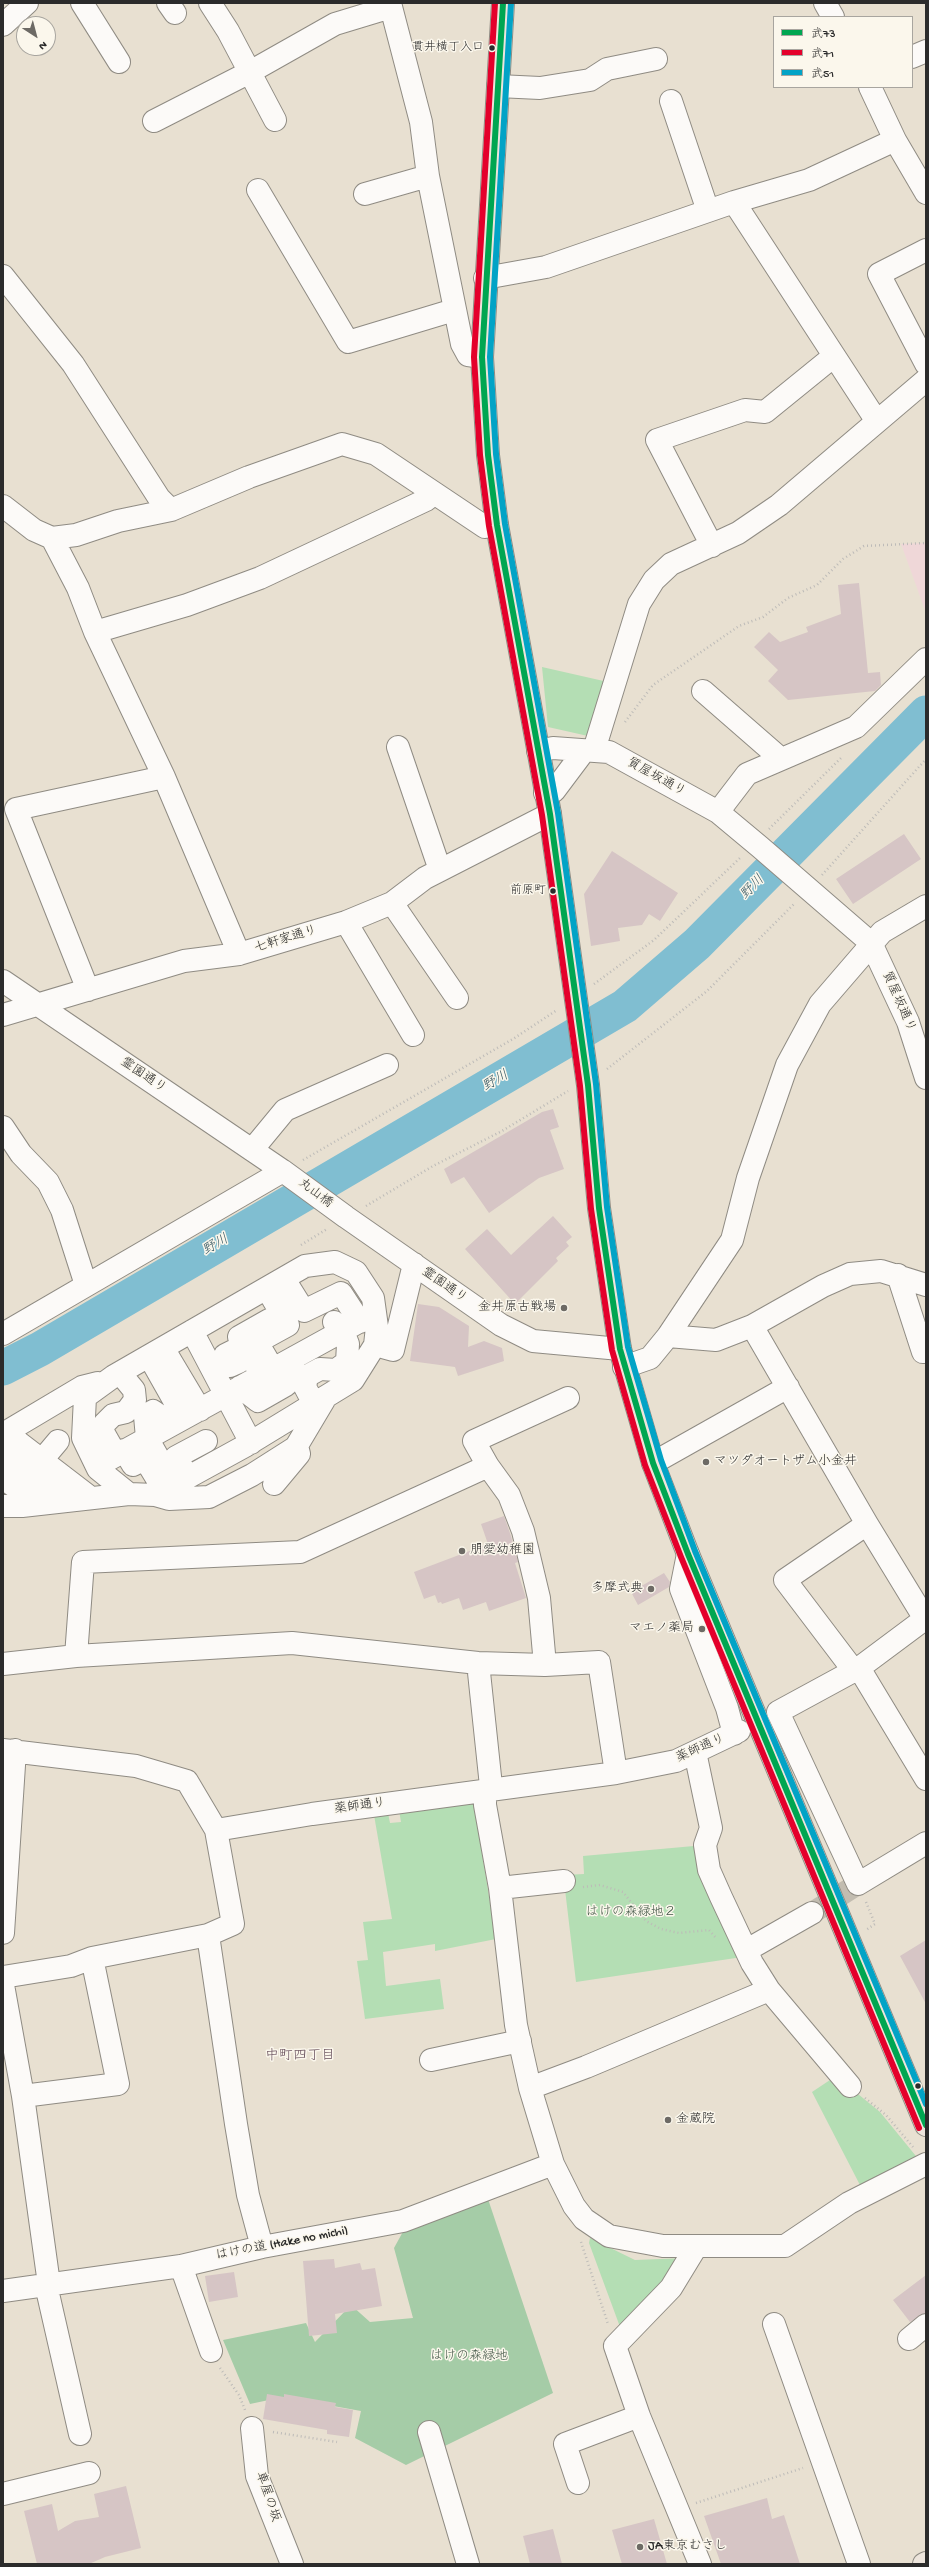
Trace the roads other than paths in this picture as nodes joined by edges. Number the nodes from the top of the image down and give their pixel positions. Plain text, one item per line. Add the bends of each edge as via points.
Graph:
1 (27, 3) edge
2 (82, 3) edge
3 (210, 3) edge
4 (503, 3) edge
5 (825, 3) edge
6 (390, 5) edge
7 (832, 16) edge
8 (3, 25) edge
9 (926, 51) edge
10 (913, 57) edge
11 (656, 59) dead end
12 (119, 62) dead end
13 (250, 72) junction
14 (498, 86) junction
15 (870, 88) edge
16 (671, 101) dead end
17 (275, 120) dead end
18 (154, 121) dead end
19 (895, 140) junction
20 (428, 176) junction
21 (258, 190) dead end
22 (926, 193) edge
23 (365, 194) dead end
24 (734, 202) junction
25 (708, 211) junction
26 (926, 250) edge
27 (3, 276) edge
28 (485, 278) junction
29 (454, 310) junction
30 (834, 356) junction
31 (482, 358) junction
32 (926, 364) edge
33 (926, 380) edge
34 (876, 420) junction
35 (434, 494) junction
36 (3, 506) edge
37 (171, 510) junction
38 (497, 525) junction
39 (52, 538) junction
40 (712, 546) junction
41 (95, 632) junction
42 (926, 659) edge
43 (703, 691) dead end
44 (398, 747) dead end
45 (589, 750) junction
46 (538, 751) junction
47 (781, 759) junction
48 (164, 777) junction
49 (545, 793) junction
50 (718, 812) junction
51 (550, 814) junction
52 (440, 870) junction
53 (392, 903) junction
54 (926, 906) edge
55 (346, 922) junction
56 (871, 943) junction
57 (239, 954) junction
58 (3, 981) edge
59 (88, 990) junction
60 (457, 998) dead end
61 (37, 1005) junction
62 (3, 1016) edge
63 (413, 1035) dead end
64 (387, 1065) dead end
65 (926, 1078) edge
66 (3, 1127) edge
67 (252, 1150) junction
68 (284, 1171) junction
69 (346, 1218) joint
70 (414, 1264) junction
71 (898, 1275) junction
72 (86, 1284) junction
73 (926, 1285) edge
74 (268, 1288) junction
75 (215, 1318) junction
76 (359, 1322) junction
77 (752, 1326) junction
78 (192, 1331) junction
79 (3, 1334) edge
80 (668, 1336) junction
81 (375, 1345) junction
82 (156, 1352) junction
83 (926, 1352) edge
84 (622, 1358) junction
85 (261, 1376) junction
86 (114, 1377) junction
87 (788, 1387) junction
88 (568, 1398) dead end
89 (320, 1400) junction
90 (186, 1416) junction
91 (4, 1433) edge
92 (147, 1438) junction
93 (58, 1441) dead end
94 (206, 1441) junction
95 (251, 1443) junction
96 (296, 1447) junction
97 (120, 1453) junction
98 (3, 1455) edge
99 (42, 1460) junction
100 (218, 1461) junction
101 (653, 1464) junction
102 (97, 1466) junction
103 (488, 1466) junction
104 (3, 1478) edge
105 (274, 1484) dead end
106 (170, 1487) junction
107 (129, 1494) junction
108 (91, 1498) junction
109 (65, 1501) junction
110 (38, 1504) junction
111 (3, 1506) edge
112 (867, 1524) junction
113 (688, 1554) junction
114 (926, 1619) edge
115 (76, 1656) junction
116 (478, 1663) junction
117 (3, 1664) edge
118 (545, 1665) junction
119 (856, 1669) junction
120 (9, 1750) edge
121 (695, 1752) junction
122 (616, 1773) junction
123 (926, 1779) edge
124 (488, 1792) junction
125 (216, 1830) junction
126 (926, 1843) edge
127 (564, 1881) road end
128 (500, 1888) junction
129 (812, 1913) tunnel mouth
130 (3, 1933) edge
131 (208, 1935) junction
132 (747, 1950) junction
133 (92, 1958) junction
134 (3, 1977) edge
135 (3, 1985) edge
136 (769, 1990) junction
137 (520, 2041) junction
138 (431, 2060) dead end
139 (850, 2086) road end
140 (530, 2088) junction
141 (23, 2096) junction
142 (926, 2125) edge
143 (920, 2156) edge
144 (553, 2164) junction
145 (262, 2247) junction
146 (696, 2247) junction
147 (181, 2266) junction
148 (48, 2284) junction
149 (3, 2291) edge
150 (774, 2324) dead end
151 (926, 2325) edge
152 (909, 2338) dead end
153 (211, 2351) road end
154 (639, 2416) junction
155 (252, 2428) road end
156 (429, 2432) dead end
157 (80, 2434) dead end
158 (89, 2473) dead end
159 (578, 2483) dead end
160 (3, 2494) edge
161 (292, 2564) edge
162 (468, 2564) edge
163 (700, 2564) edge
164 (859, 2564) edge

1 - 8 street
2 - 12 street
3 - 13 street
4 - 14 main road
5 - 7 street
6 - 13 street via 335,24
6 - 20 street via 421,122
9 - 10 street
11 - 14 street via 607,69 590,80 540,88
13 - 17 street
13 - 18 street
14 - 28 main road
15 - 19 street
16 - 25 street
19 - 22 street
19 - 24 street via 809,180
20 - 23 street
20 - 29 street
21 - 29 street via 348,342
24 - 25 street
24 - 30 street
25 - 28 street via 546,267
26 - 32 street via 879,274
27 - 37 street via 74,364 159,498
28 - 31 main road
29 - 31 street via 462,344 468,356
30 - 34 street
30 - 40 street via 765,412 745,410 657,440
31 - 38 main road via 488,455
33 - 34 street
34 - 40 street via 779,505 738,533
35 - 37 street via 376,454 342,444 249,477
35 - 38 street via 485,527
35 - 41 street via 260,578 187,605
36 - 39 street via 34,530
37 - 39 street via 118,521 76,535
38 - 46 main road
39 - 41 street via 78,588
40 - 45 street via 671,564 654,580 639,604
41 - 48 street
42 - 47 street via 856,727
43 - 47 street
44 - 52 street
45 - 46 street, 質屋坂通り via 553,748
45 - 49 street via 554,791
45 - 50 street, 質屋坂通り via 609,752
46 - 49 main road
47 - 50 street via 747,774
48 - 57 street
48 - 59 street via 16,809
49 - 51 main road
50 - 56 street, 質屋坂通り
51 - 52 street, 七軒家通り
51 - 84 main road via 575,997 595,1079 599,1208
52 - 53 street, 七軒家通り via 412,885
53 - 55 street, 七軒家通り
53 - 60 street
54 - 56 street via 882,932
55 - 57 street, 七軒家通り
55 - 63 street
56 - 65 street, 質屋坂通り via 908,1022
56 - 80 street via 820,1004 787,1065 748,1178 732,1240
57 - 59 street, 七軒家通り via 184,961
58 - 61 street, 霊園通り
59 - 61 street, 七軒家通り
61 - 62 street, 七軒家通り
61 - 67 street, 霊園通り
64 - 67 street via 285,1110
66 - 72 street via 21,1154 48,1182 62,1210
67 - 68 street, 霊園通り
68 - 69 street, 丸山橋
68 - 72 street
69 - 70 street, 霊園通り
70 - 81 street via 393,1350
70 - 84 street, 霊園通り via 501,1325 533,1341
71 - 73 street
71 - 77 street via 881,1271 850,1274 823,1286
71 - 83 street via 923,1352
72 - 79 street
74 - 75 street
74 - 76 street via 304,1311 342,1293
74 - 76 street via 305,1266 335,1262 356,1272 373,1298
74 - 85 street via 269,1320 239,1337
75 - 78 street
75 - 85 street via 236,1357
76 - 81 street via 377,1327
76 - 85 street
76 - 89 street via 348,1344 347,1362 336,1370 320,1369 307,1376 305,1387
77 - 80 street via 716,1340
77 - 87 street
78 - 82 street
78 - 85 street
80 - 84 street via 650,1358
81 - 89 street via 352,1380
82 - 86 street
82 - 90 street
84 - 101 main road
85 - 90 street
85 - 95 street
86 - 91 street via 82,1387
86 - 97 street via 134,1390 135,1400 126,1412 114,1415 104,1424 103,1432
86 - 102 street via 85,1397 83,1438
87 - 101 street
87 - 112 street
88 - 103 street via 474,1441
89 - 95 street
89 - 96 street
90 - 92 street
90 - 94 street
91 - 99 street
92 - 97 street
92 - 106 street
93 - 99 street
94 - 100 street
94 - 106 street via 176,1457
95 - 100 street
96 - 105 street via 299,1454
96 - 106 street via 252,1475 209,1497 168,1499
97 - 102 street
97 - 106 street via 133,1465 145,1459
98 - 109 street
99 - 108 street
100 - 106 street
101 - 113 main road
102 - 107 street
103 - 115 street via 300,1552 83,1562
103 - 118 street via 509,1495 523,1531 539,1598
104 - 110 street
106 - 107 street
107 - 108 street
108 - 109 street
109 - 110 street
110 - 111 street
112 - 114 street
112 - 119 street via 785,1580
113 - 121 street, 薬師通り via 681,1589 736,1732
113 - 142 main road
114 - 119 street
115 - 116 street via 292,1643
115 - 117 street
116 - 118 street
116 - 124 street via 491,1786
118 - 122 street via 599,1662
119 - 123 street
119 - 126 street via 778,1712 858,1884
120 - 125 street via 136,1766 187,1781
120 - 130 street
121 - 122 street, 薬師通り via 676,1761
121 - 132 street via 711,1828 705,1845 709,1870
122 - 124 street, 薬師通り
124 - 125 street, 薬師通り via 327,1812
124 - 128 street via 485,1804
125 - 131 street via 233,1924
127 - 128 street
128 - 137 street
129 - 132 street
131 - 133 street
131 - 145 street via 248,2195
132 - 136 street
133 - 134 street via 72,1966
133 - 141 street via 118,2084
135 - 141 street
136 - 139 street
136 - 140 street
137 - 138 street
137 - 140 street
140 - 144 street
141 - 148 street
143 - 146 street via 785,2246
144 - 145 street, はけの道 (Hake no michi) via 403,2221
144 - 146 street via 574,2206 584,2219 609,2236 663,2246
145 - 147 street, はけの道 (Hake no michi)
146 - 154 street via 672,2288 615,2346
147 - 148 street, はけの道 (Hake no michi)
147 - 153 street
148 - 149 street, はけの道 (Hake no michi)
148 - 157 street
150 - 164 street
151 - 152 street
154 - 159 street via 565,2444
154 - 163 street
155 - 161 street, 車屋の坂 via 257,2476
156 - 162 street
158 - 160 street

